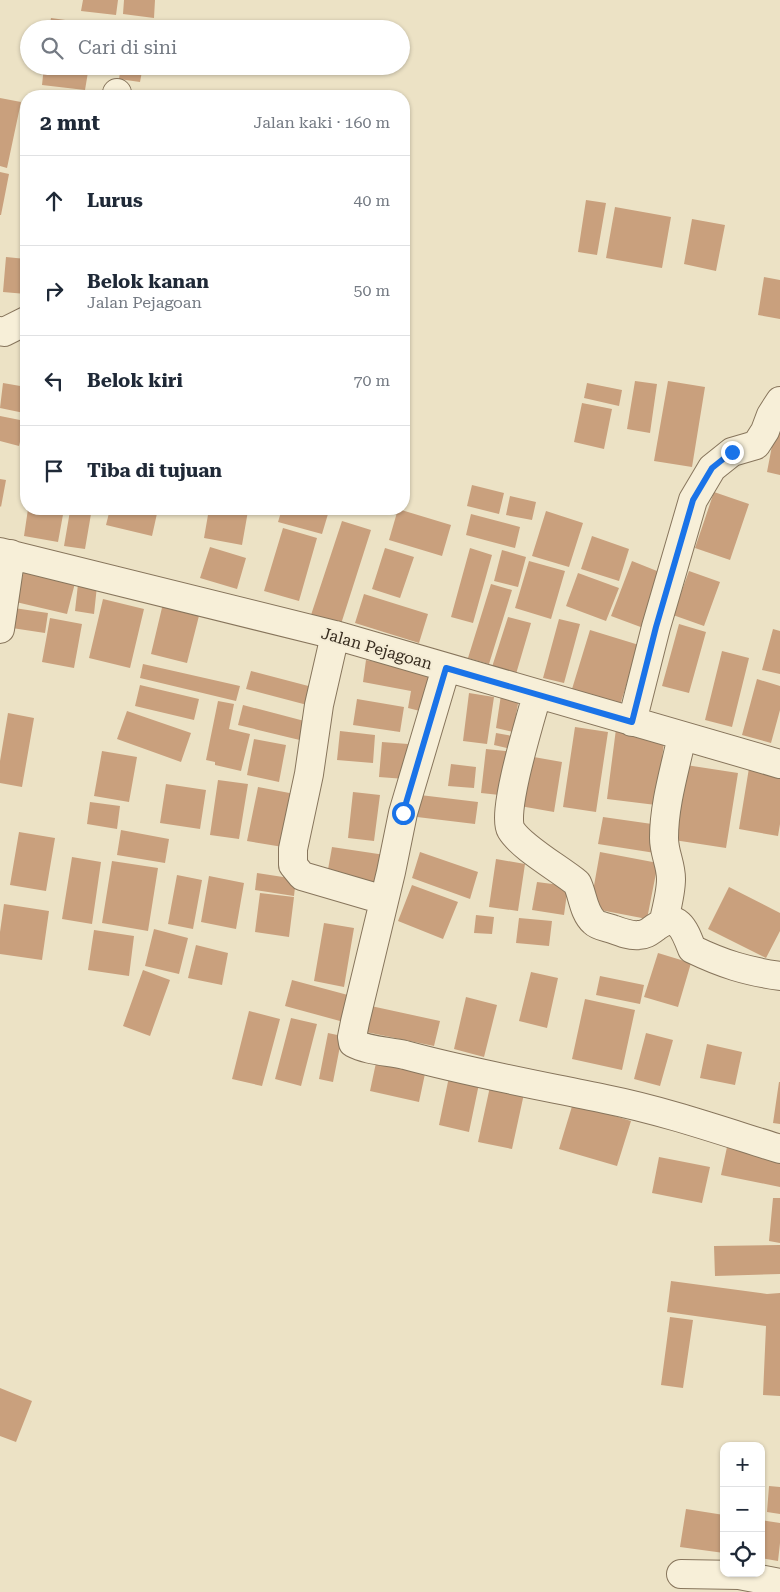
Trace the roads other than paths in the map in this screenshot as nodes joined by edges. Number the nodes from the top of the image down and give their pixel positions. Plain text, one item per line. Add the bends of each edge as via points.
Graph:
1 (20, 324) edge
2 (0, 331) edge
3 (780, 401) edge
4 (5, 553) edge
5 (0, 629) edge
6 (335, 635) junction
7 (446, 668) junction
8 (537, 695) junction
9 (632, 722) junction
10 (682, 736) junction
11 (780, 764) edge
12 (384, 900) junction
13 (664, 920) junction
14 (780, 976) edge
15 (780, 1149) edge
16 (681, 1574) dead end
17 (780, 1583) edge

1 - 2 street
3 - 9 street via 766,432 756,445 732,452 712,468 693,500
4 - 5 street
4 - 6 street, Jalan Pejagoan
6 - 7 street, Jalan Pejagoan
6 - 12 street via 293,849 293,865 302,876
7 - 8 street, Jalan Pejagoan
7 - 12 street via 403,813
8 - 9 street, Jalan Pejagoan
8 - 13 street via 515,778 508,815 510,829 522,843 577,883 588,914 595,923 624,934 638,935 648,933
9 - 10 street, Jalan Pejagoan
10 - 11 street, Jalan Pejagoan
10 - 13 street via 664,837 664,853 671,879
12 - 15 street via 353,1043 608,1099 688,1119
13 - 14 street via 673,920 682,926 692,949 751,972
16 - 17 street via 739,1575

